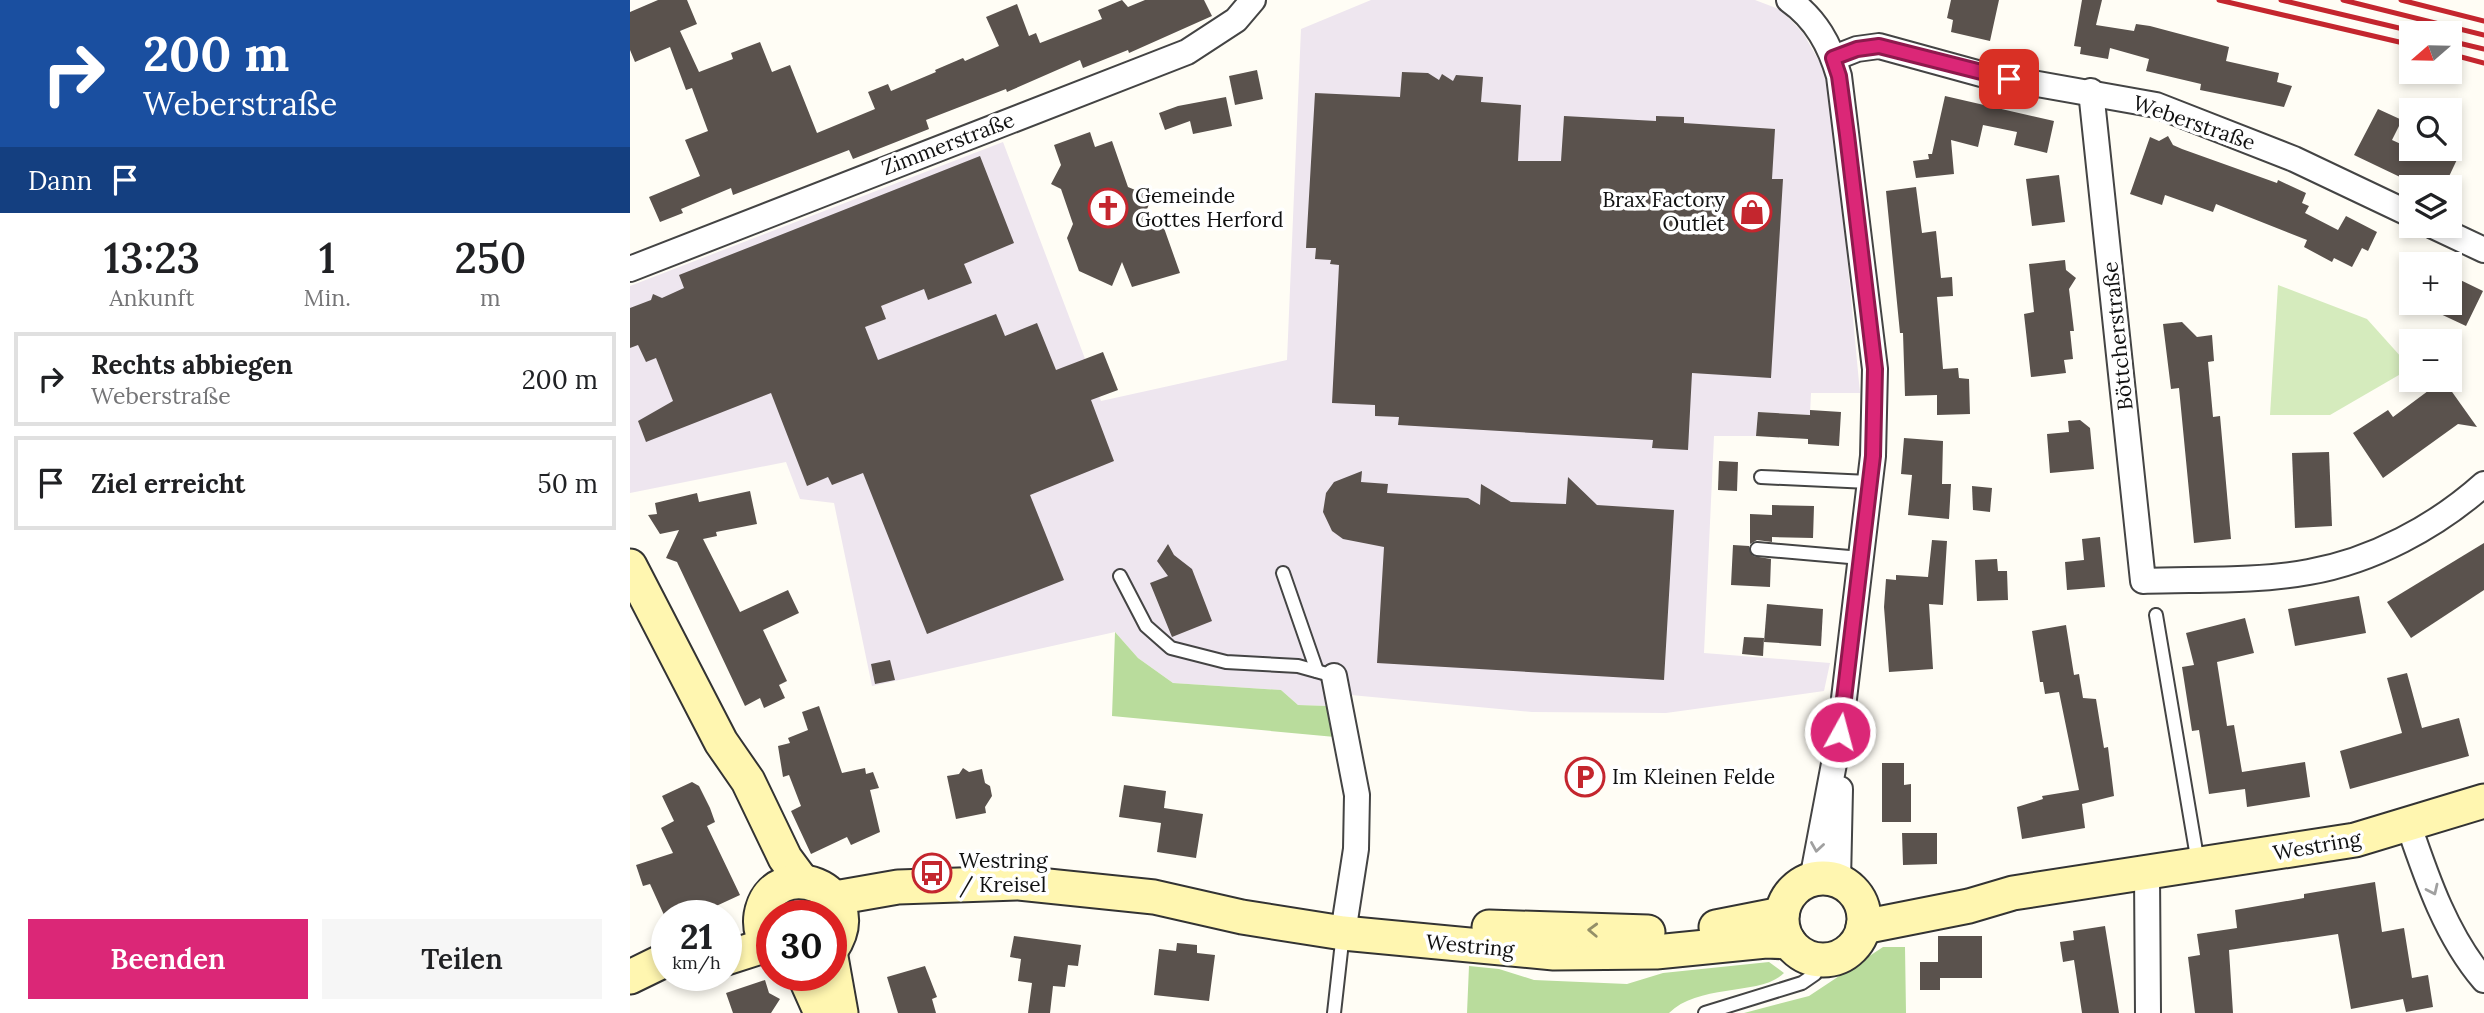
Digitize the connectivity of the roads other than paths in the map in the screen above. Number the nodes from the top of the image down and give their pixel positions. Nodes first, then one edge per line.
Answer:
1 (1253, 0) edge
2 (1789, 0) edge
3 (1833, 58) junction
4 (2091, 91) junction
5 (2399, 209) edge
6 (2458, 238) edge
7 (2484, 250) edge
8 (630, 269) edge
9 (1760, 477) dead end
10 (1870, 482) junction
11 (2484, 484) edge
12 (1756, 549) dead end
13 (1861, 558) junction
14 (630, 566) edge
15 (1283, 573) dead end
16 (1120, 576) dead end
17 (2156, 615) dead end
18 (1326, 674) junction
19 (2484, 801) edge
20 (2409, 826) junction
21 (2199, 866) junction
22 (2147, 874) junction
23 (1843, 897) junction
24 (778, 900) edge
25 (798, 900) edge
26 (825, 900) edge
27 (847, 920) edge
28 (1345, 923) junction
29 (1786, 928) junction
30 (756, 933) edge
31 (742, 945) edge
32 (1821, 960) junction
33 (651, 967) edge
34 (651, 975) edge
35 (630, 978) edge
36 (2484, 980) edge
37 (811, 991) edge
38 (837, 991) edge
39 (821, 1013) edge
40 (841, 1013) edge
41 (1334, 1013) edge
42 (1705, 1013) edge
43 (2148, 1013) edge

1 - 8 street, Zimmerstraße
2 - 3 street
3 - 4 street, Weberstraße
3 - 10 street
4 - 5 street, Weberstraße
4 - 11 street, Böttcherstraße
6 - 7 street
9 - 10 lane
10 - 13 street
12 - 13 lane
13 - 23 street
14 - 24 street
15 - 18 lane
16 - 18 lane
17 - 21 lane
18 - 28 street
19 - 20 street, Westring
20 - 21 street, Westring
20 -> 36 street
21 - 22 street, Westring
22 - 23 street, Westring
22 - 43 street
23 - 29 street
23 - 32 street
25 - 26 street
27 - 28 street, Westring
28 - 29 street, Westring
28 - 41 lane
29 - 32 street
30 - 31 street
32 - 42 lane
33 - 35 street
34 - 35 street
37 - 39 street
38 - 40 street

